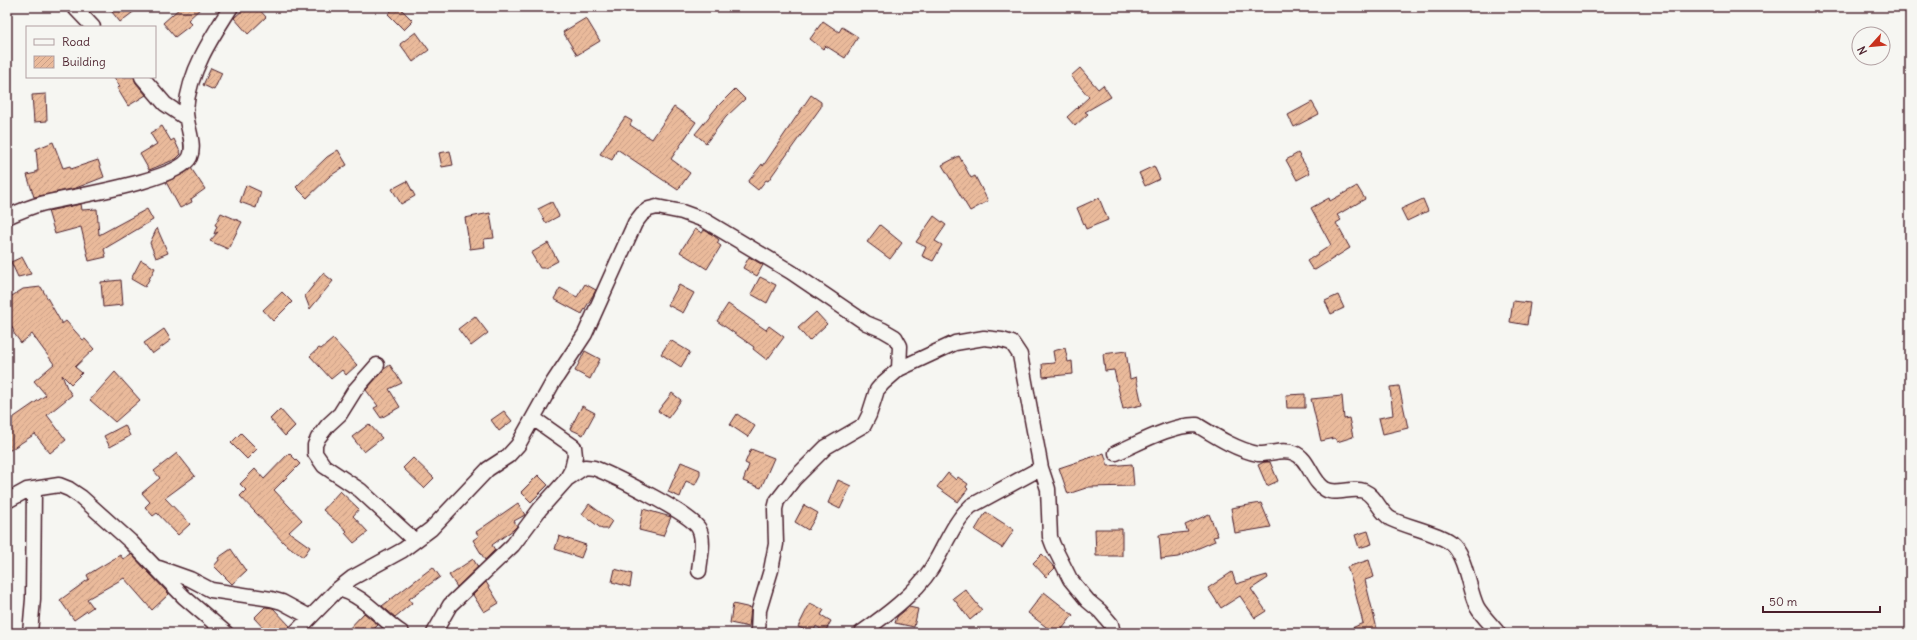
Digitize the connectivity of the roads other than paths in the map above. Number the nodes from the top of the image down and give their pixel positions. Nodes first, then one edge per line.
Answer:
1 (74, 7) edge
2 (231, 7) edge
3 (92, 26) edge
4 (143, 78) edge
5 (186, 118) junction
6 (7, 217) edge
7 (377, 365) dead end
8 (899, 369) junction
9 (533, 418) junction
10 (1116, 453) dead end
11 (1041, 468) junction
12 (566, 480) junction
13 (34, 488) junction
14 (7, 501) edge
15 (415, 541) junction
16 (156, 567) junction
17 (699, 571) dead end
18 (338, 589) junction
19 (310, 617) junction
20 (30, 633) edge
21 (226, 633) edge
22 (295, 633) edge
23 (402, 633) edge
24 (434, 633) edge
25 (758, 633) edge
26 (861, 633) edge
27 (1113, 633) edge
28 (1498, 633) edge

1 - 3 street
2 - 5 street
4 - 5 street
5 - 6 street
7 - 15 street
8 - 9 street
8 - 11 street
8 - 25 street
9 - 12 street
9 - 15 street
10 - 28 street
11 - 26 street
11 - 27 street
12 - 17 street
12 - 24 street
13 - 14 street
13 - 16 street
13 - 20 street
15 - 18 street
16 - 19 street
16 - 21 street
18 - 19 street
18 - 23 street
19 - 22 street

